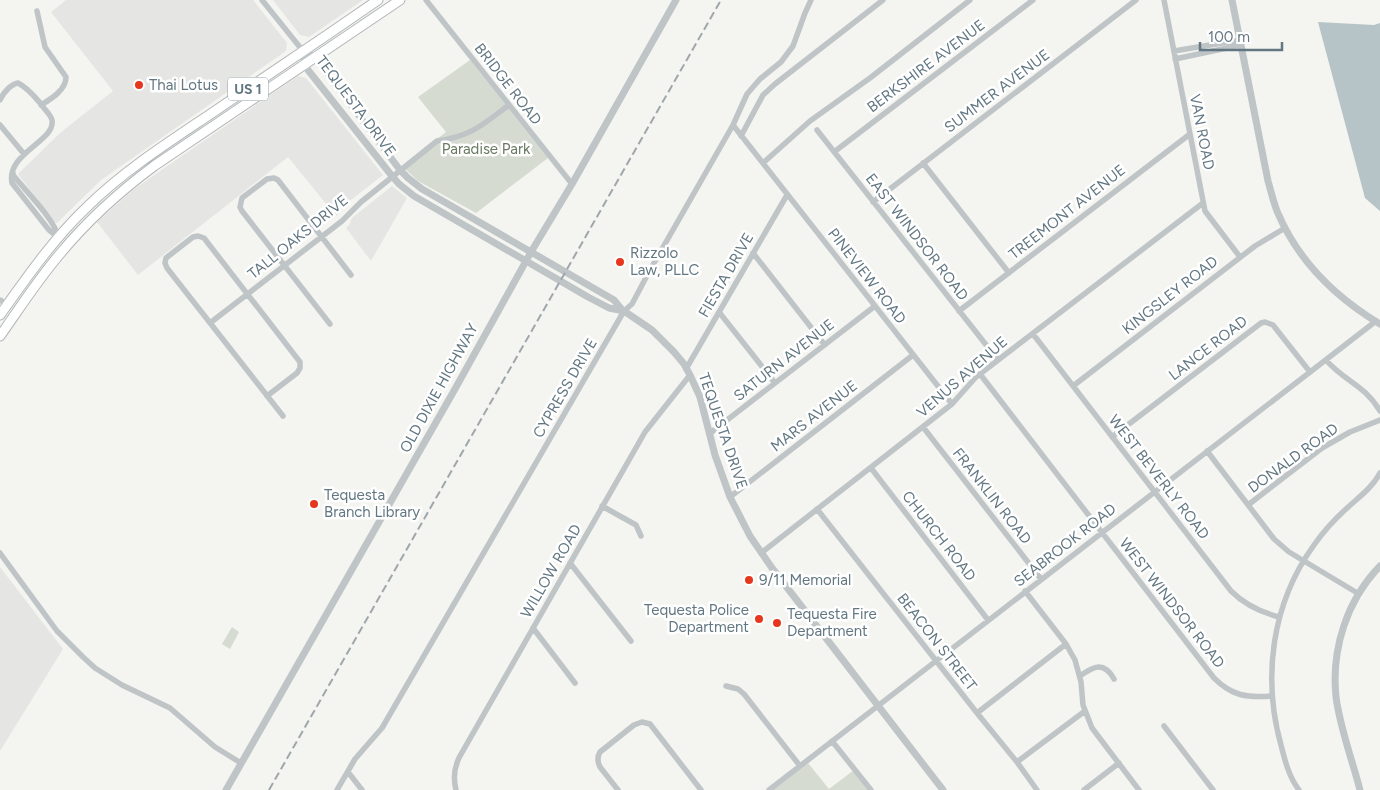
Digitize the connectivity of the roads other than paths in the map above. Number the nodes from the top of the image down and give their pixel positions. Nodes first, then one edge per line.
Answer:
1 (262, 0) edge
2 (378, 0) edge
3 (400, 0) edge
4 (426, 0) edge
5 (676, 0) edge
6 (811, 0) edge
7 (883, 0) edge
8 (970, 0) edge
9 (1032, 0) edge
10 (1136, 0) edge
11 (1164, 0) edge
12 (1232, 0) edge
13 (37, 11) dead end
14 (1240, 42) junction
15 (1174, 51) junction
16 (303, 52) junction
17 (315, 57) junction
18 (1175, 59) junction
19 (305, 65) junction
20 (0, 100) edge
21 (42, 105) junction
22 (509, 105) junction
23 (0, 125) edge
24 (732, 127) junction
25 (816, 130) dead end
26 (1190, 134) junction
27 (741, 136) junction
28 (834, 152) junction
29 (24, 154) junction
30 (146, 158) junction
31 (763, 163) junction
32 (923, 163) junction
33 (400, 170) junction
34 (392, 176) junction
35 (137, 179) junction
36 (572, 184) junction
37 (788, 195) junction
38 (873, 202) junction
39 (1203, 203) junction
40 (76, 218) junction
41 (1285, 228) junction
42 (75, 236) junction
43 (58, 237) junction
44 (321, 237) junction
45 (531, 252) junction
46 (753, 253) junction
47 (57, 257) junction
48 (1240, 257) junction
49 (526, 260) junction
50 (285, 265) junction
51 (1009, 273) junction
52 (351, 275) dead end
53 (248, 294) junction
54 (4, 302) edge
55 (875, 306) junction
56 (624, 311) junction
57 (959, 311) junction
58 (719, 312) junction
59 (0, 315) edge
60 (1378, 322) edge
61 (210, 323) junction
62 (330, 324) dead end
63 (1033, 334) junction
64 (0, 336) edge
65 (824, 344) junction
66 (913, 355) junction
67 (998, 360) junction
68 (1326, 360) junction
69 (688, 372) junction
70 (1310, 372) junction
71 (980, 374) junction
72 (775, 382) junction
73 (1073, 386) junction
74 (267, 396) junction
75 (952, 404) junction
76 (1380, 411) edge
77 (283, 416) dead end
78 (1380, 420) edge
79 (923, 427) junction
80 (709, 434) junction
81 (1112, 437) junction
82 (1207, 451) junction
83 (871, 468) junction
84 (1380, 473) edge
85 (1154, 492) junction
86 (730, 497) junction
87 (1248, 505) junction
88 (602, 506) junction
89 (817, 509) junction
90 (1102, 532) junction
91 (642, 536) dead end
92 (761, 553) junction
93 (0, 554) edge
94 (1304, 561) junction
95 (570, 562) junction
96 (1380, 566) edge
97 (1040, 580) junction
98 (1025, 592) junction
99 (1359, 594) junction
100 (1279, 617) junction
101 (988, 620) junction
102 (533, 628) junction
103 (631, 641) dead end
104 (1066, 644) junction
105 (936, 661) junction
106 (1080, 676) junction
107 (1114, 679) dead end
108 (575, 683) dead end
109 (726, 686) dead end
110 (1272, 696) junction
111 (877, 705) junction
112 (1085, 711) junction
113 (977, 713) junction
114 (1164, 726) dead end
115 (832, 740) junction
116 (241, 762) junction
117 (1018, 762) junction
118 (1118, 763) junction
119 (800, 766) junction
120 (348, 772) junction
121 (226, 790) edge
122 (337, 790) edge
123 (362, 790) edge
124 (456, 790) edge
125 (618, 790) edge
126 (701, 790) edge
127 (769, 790) edge
128 (871, 790) edge
129 (942, 790) edge
130 (1037, 790) edge
131 (1084, 790) edge
132 (1139, 790) edge
133 (1213, 790) edge
134 (1299, 790) edge
135 (1360, 790) edge

1 - 16 street
2 - 16 main road, US 1
3 - 17 main road, US 1
4 - 22 street, BRIDGE ROAD
5 - 36 street, OLD DIXIE HIGHWAY
6 - 24 street, CYPRESS DRIVE
7 - 27 street
8 - 31 street
9 - 28 street, BERKSHIRE AVENUE
10 - 32 street, SUMMER AVENUE
11 - 15 street, VAN ROAD
12 - 14 street
13 - 21 street
14 - 15 street
14 - 18 street
14 - 41 street
15 - 18 street, VAN ROAD
16 - 17 street, TEQUESTA DRIVE
16 - 19 street, TEQUESTA DRIVE
16 - 30 main road, US 1
17 - 19 main road, US 1
17 - 33 street, TEQUESTA DRIVE
18 - 26 street, VAN ROAD
19 - 34 street, TEQUESTA DRIVE
19 - 35 main road, US 1
20 - 21 street
21 - 29 street
22 - 33 street, TALL OAKS DRIVE
22 - 36 street, BRIDGE ROAD
23 - 29 street
24 - 27 street, PINEVIEW ROAD
24 - 56 street, CYPRESS DRIVE
25 - 28 street, EAST WINDSOR ROAD
26 - 39 street, VAN ROAD
26 - 51 street, TREEMONT AVENUE
27 - 31 street, PINEVIEW ROAD
28 - 38 street, EAST WINDSOR ROAD
29 - 43 street
30 - 35 main road
30 - 40 main road, US 1
31 - 37 street, PINEVIEW ROAD
32 - 38 street, SUMMER AVENUE
32 - 51 street
33 - 34 street, TALL OAKS DRIVE
33 - 45 street, TEQUESTA DRIVE
34 - 44 street, TALL OAKS DRIVE
34 - 49 street, TEQUESTA DRIVE
35 - 42 main road, US 1
36 - 45 street, OLD DIXIE HIGHWAY
37 - 46 street, FIESTA DRIVE
37 - 55 street, PINEVIEW ROAD
38 - 57 street, EAST WINDSOR ROAD
39 - 48 street, VAN ROAD
39 - 63 street, VENUS AVENUE
40 - 42 main road
40 - 43 main road, US 1
41 - 48 street, KINGSLEY ROAD
41 - 60 street
42 - 47 main road, US 1
43 - 47 main road
43 - 54 main road, US 1
44 - 50 street, TALL OAKS DRIVE
44 - 50 street
44 - 52 street
45 - 49 street, OLD DIXIE HIGHWAY
45 - 56 street, TEQUESTA DRIVE
46 - 58 street, FIESTA DRIVE
46 - 65 street
47 - 64 main road, US 1
48 - 73 street, KINGSLEY ROAD
49 - 56 street, TEQUESTA DRIVE
49 - 116 street, OLD DIXIE HIGHWAY
50 - 53 street, TALL OAKS DRIVE
50 - 62 street
51 - 57 street, TREEMONT AVENUE
53 - 61 street, TALL OAKS DRIVE
53 - 61 street
53 - 74 street
54 - 59 main road, US 1
55 - 65 street, SATURN AVENUE
55 - 66 street, PINEVIEW ROAD
56 - 69 street, TEQUESTA DRIVE
56 - 120 street, CYPRESS DRIVE
57 - 67 street, EAST WINDSOR ROAD
58 - 69 street, FIESTA DRIVE
58 - 72 street
60 - 68 street, SEABROOK ROAD
61 - 74 street
63 - 67 street, VENUS AVENUE
63 - 73 street, WEST BEVERLY ROAD
65 - 72 street, SATURN AVENUE
66 - 75 street, PINEVIEW ROAD
66 - 86 street, MARS AVENUE
67 - 71 street, VENUS AVENUE
68 - 70 street, SEABROOK ROAD
68 - 76 street
69 - 80 street, TEQUESTA DRIVE
69 - 88 street, WILLOW ROAD
70 - 81 street, LANCE ROAD
70 - 82 street, SEABROOK ROAD
71 - 75 street, VENUS AVENUE
71 - 90 street, WEST WINDSOR ROAD
72 - 80 street, SATURN AVENUE
73 - 81 street, WEST BEVERLY ROAD
74 - 77 street
75 - 79 street, VENUS AVENUE
78 - 87 street, DONALD ROAD
79 - 83 street, VENUS AVENUE
79 - 97 street, FRANKLIN ROAD
80 - 86 street, TEQUESTA DRIVE
81 - 85 street, WEST BEVERLY ROAD
82 - 85 street, SEABROOK ROAD
82 - 87 street
83 - 89 street, VENUS AVENUE
83 - 101 street, CHURCH ROAD
84 - 94 street
85 - 90 street, SEABROOK ROAD
85 - 100 street, WEST BEVERLY ROAD
86 - 92 street, TEQUESTA DRIVE
87 - 94 street
88 - 91 street
88 - 95 street, WILLOW ROAD
89 - 92 street, VENUS AVENUE
89 - 105 street, BEACON STREET
90 - 97 street, SEABROOK ROAD
90 - 110 street, WEST WINDSOR ROAD
92 - 111 street, TEQUESTA DRIVE
93 - 116 street
94 - 99 street
94 - 100 street
95 - 102 street, WILLOW ROAD
95 - 103 street
96 - 99 street
97 - 98 street, SEABROOK ROAD
98 - 101 street, SEABROOK ROAD
98 - 104 street
99 - 135 street
100 - 110 street
101 - 105 street, SEABROOK ROAD
102 - 108 street
102 - 124 street, WILLOW ROAD
104 - 106 street
104 - 113 street
105 - 111 street, SEABROOK ROAD
105 - 113 street, BEACON STREET
106 - 107 street
106 - 112 street
109 - 119 street
110 - 134 street
111 - 115 street, SEABROOK ROAD
111 - 129 street, TEQUESTA DRIVE
112 - 117 street
112 - 118 street
113 - 117 street, BEACON STREET
114 - 133 street
115 - 119 street, SEABROOK ROAD
115 - 128 street
116 - 121 street, OLD DIXIE HIGHWAY
117 - 130 street, BEACON STREET
118 - 131 street
118 - 132 street
119 - 127 street, SEABROOK ROAD
120 - 122 street, CYPRESS DRIVE
120 - 123 street
125 - 126 street

